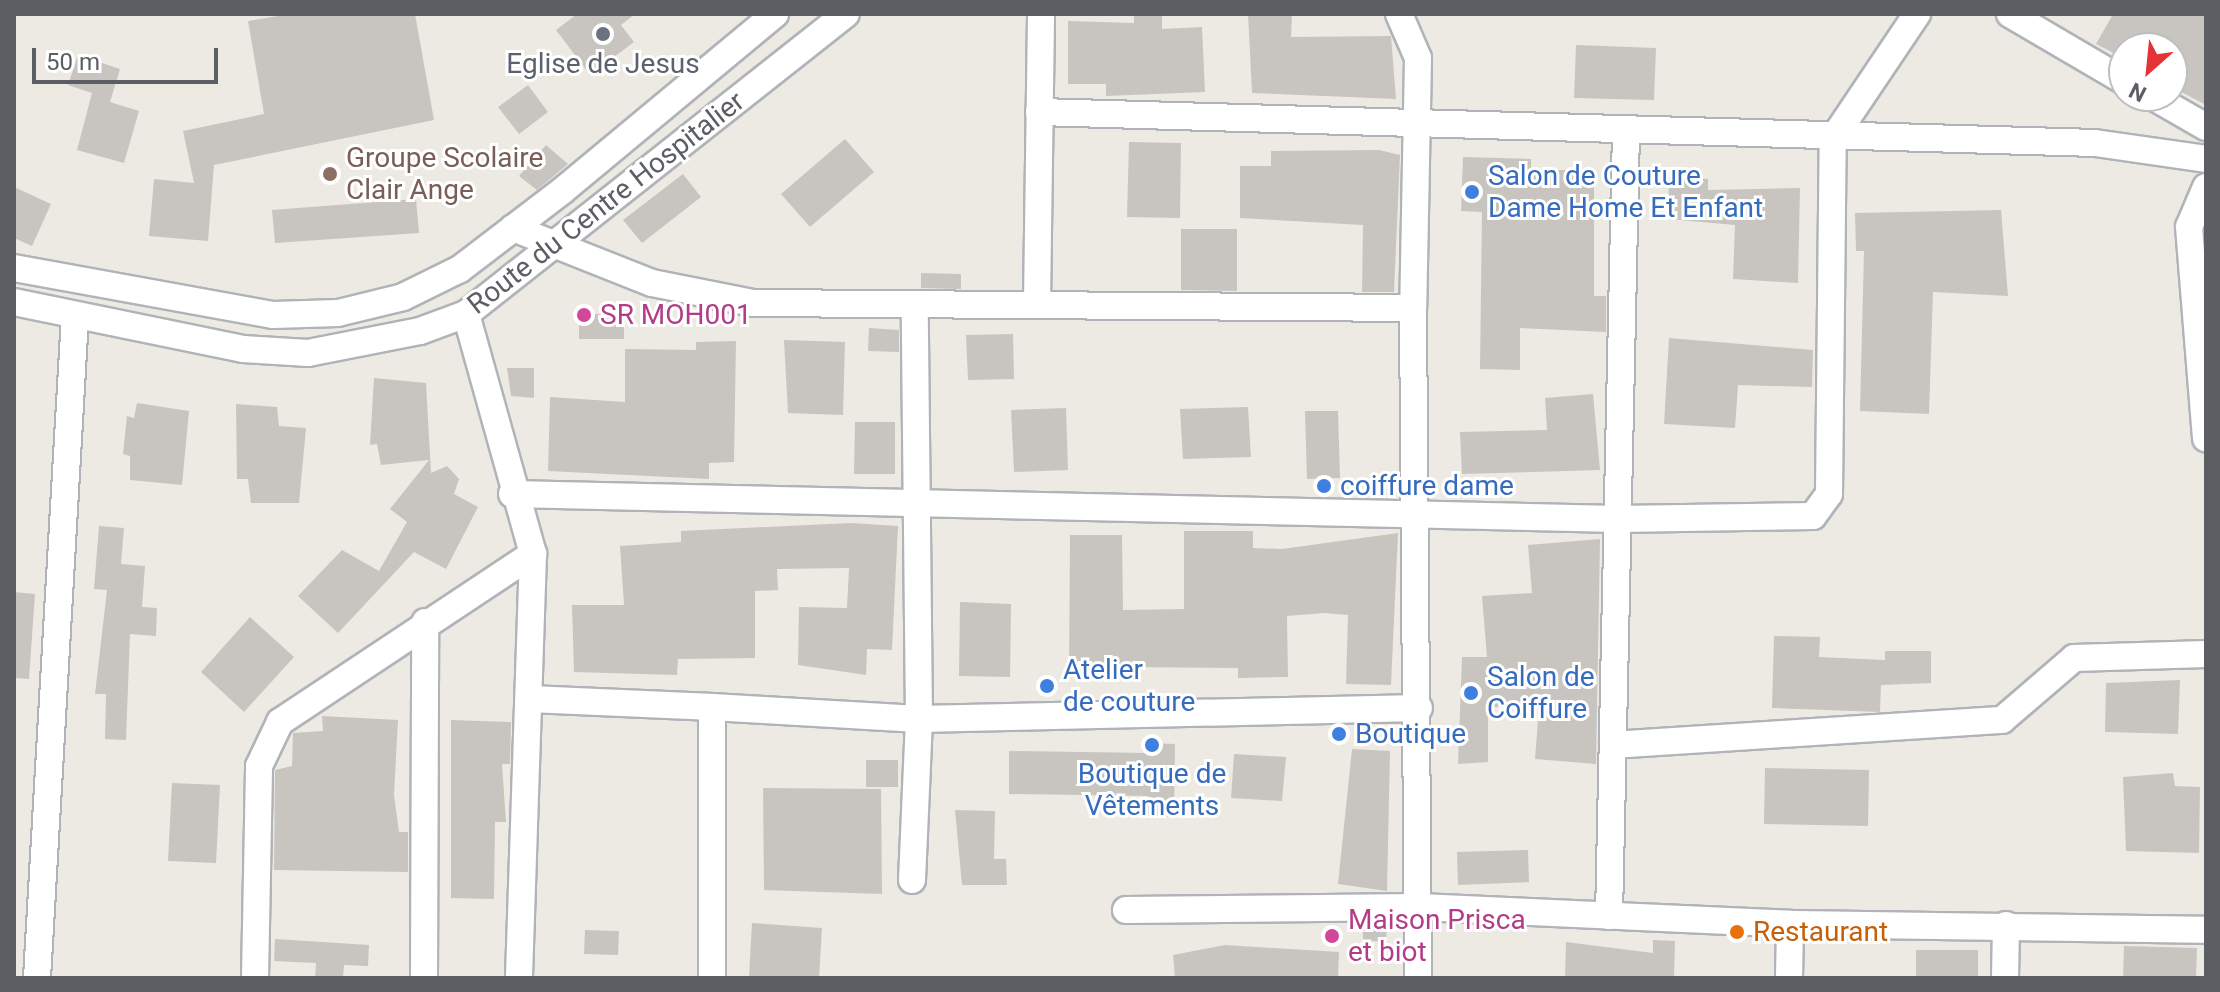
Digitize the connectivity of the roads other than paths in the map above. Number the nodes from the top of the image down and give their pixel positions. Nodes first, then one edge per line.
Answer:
1 (775, 14) edge
2 (846, 14) edge
3 (1041, 14) edge
4 (1399, 14) edge
5 (1917, 14) edge
6 (2010, 14) edge
7 (2108, 72) edge
8 (1039, 112) junction
9 (2180, 112) edge
10 (1414, 123) junction
11 (2206, 127) edge
12 (1626, 131) junction
13 (1833, 139) junction
14 (2206, 159) edge
15 (2206, 187) edge
16 (513, 228) junction
17 (555, 247) junction
18 (14, 268) edge
19 (14, 302) edge
20 (1037, 303) junction
21 (915, 308) junction
22 (1413, 308) junction
23 (466, 314) junction
24 (75, 316) junction
25 (2205, 398) edge
26 (2206, 438) edge
27 (512, 494) junction
28 (916, 501) junction
29 (1417, 514) junction
30 (1618, 519) junction
31 (533, 554) junction
32 (425, 622) junction
33 (2206, 654) edge
34 (531, 699) junction
35 (712, 707) junction
36 (1419, 708) junction
37 (919, 719) junction
38 (1613, 745) junction
39 (912, 880) dead end
40 (1420, 907) junction
41 (1126, 910) dead end
42 (1609, 916) junction
43 (1790, 924) junction
44 (2006, 925) junction
45 (2206, 930) edge
46 (37, 978) edge
47 (255, 978) edge
48 (424, 978) edge
49 (519, 978) edge
50 (712, 978) edge
51 (1418, 978) edge
52 (1789, 978) edge
53 (2005, 978) edge

1 - 16 street, Route du Centre Hospitalier
2 - 17 street, Route du Centre Hospitalier
3 - 8 street
4 - 10 street
5 - 13 street
6 - 7 street
8 - 10 street
8 - 20 street
9 - 11 street
10 - 12 street
10 - 22 street
12 - 13 street
12 - 30 street
13 - 14 street
13 - 30 street
15 - 25 street
16 - 17 street
16 - 18 street, Route du Centre Hospitalier
17 - 21 street
17 - 23 street, Route du Centre Hospitalier
19 - 24 street, Route du Centre Hospitalier
20 - 21 street
20 - 22 street
21 - 28 street
22 - 29 street
23 - 24 street, Route du Centre Hospitalier
23 - 27 street
24 - 46 street
25 - 26 street
27 - 28 street
27 - 31 street
28 - 29 street
28 - 37 street
29 - 30 street
29 - 36 street
30 - 38 street
31 - 32 street
31 - 34 street
32 - 47 street
32 - 48 street
33 - 38 street
34 - 35 street
34 - 49 street
35 - 37 street
35 - 50 street
36 - 37 street
36 - 40 street
37 - 39 street
38 - 42 street
40 - 41 street
40 - 42 street
40 - 51 street
42 - 43 street
43 - 44 street
43 - 52 street
44 - 45 street
44 - 53 street

